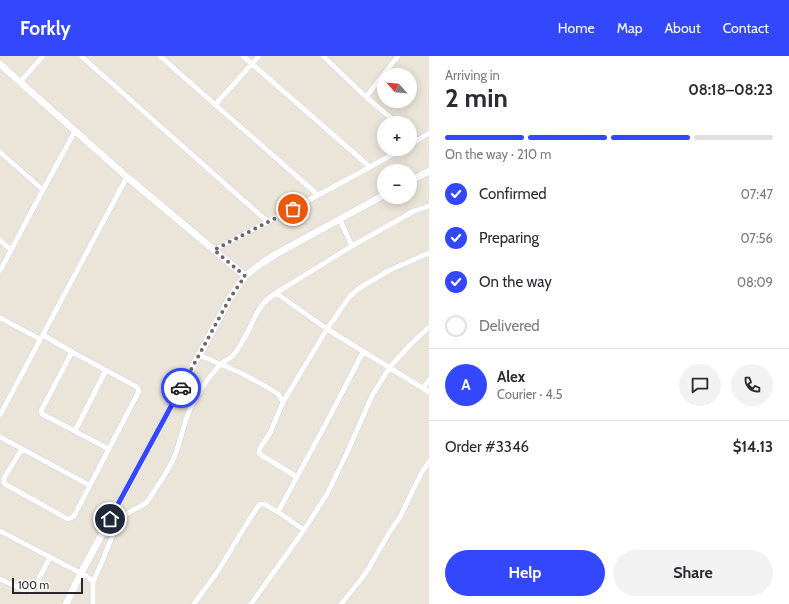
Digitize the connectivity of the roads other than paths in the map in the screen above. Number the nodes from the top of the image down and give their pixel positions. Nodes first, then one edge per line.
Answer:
1 (43, 56) edge
2 (81, 56) edge
3 (160, 56) edge
4 (243, 56) edge
5 (259, 56) edge
6 (323, 56) edge
7 (333, 56) edge
8 (398, 56) edge
9 (329, 61) junction
10 (0, 64) edge
11 (252, 64) junction
12 (20, 82) junction
13 (366, 97) junction
14 (215, 105) junction
15 (389, 116) edge
16 (75, 131) junction
17 (429, 133) edge
18 (417, 140) edge
19 (0, 152) edge
20 (390, 156) edge
21 (370, 167) junction
22 (429, 171) edge
23 (127, 177) junction
24 (417, 177) edge
25 (43, 190) junction
26 (318, 195) junction
27 (377, 199) edge
28 (429, 206) edge
29 (340, 220) junction
30 (268, 222) junction
31 (0, 240) edge
32 (352, 246) junction
33 (11, 250) junction
34 (214, 250) junction
35 (429, 253) edge
36 (0, 271) edge
37 (245, 276) junction
38 (276, 293) junction
39 (0, 318) edge
40 (429, 327) edge
41 (326, 330) junction
42 (42, 337) junction
43 (72, 352) junction
44 (363, 352) junction
45 (199, 355) junction
46 (221, 364) junction
47 (389, 368) junction
48 (106, 370) junction
49 (429, 380) edge
50 (423, 388) junction
51 (429, 392) edge
52 (283, 402) junction
53 (0, 415) edge
54 (75, 431) junction
55 (0, 437) edge
56 (22, 449) junction
57 (109, 449) junction
58 (429, 462) edge
59 (296, 477) junction
60 (90, 485) junction
61 (278, 512) junction
62 (304, 530) junction
63 (0, 531) edge
64 (50, 557) junction
65 (81, 573) junction
66 (0, 578) edge
67 (93, 582) junction
68 (66, 604) edge
69 (92, 604) edge
70 (194, 604) edge
71 (251, 604) edge
72 (341, 604) edge

1 - 12 street
2 - 30 street
3 - 14 street
4 - 11 street
5 - 11 street
6 - 9 street
7 - 9 street
8 - 13 street
9 - 13 street
10 - 12 street
11 - 14 street
11 - 21 street
12 - 16 street
13 - 15 street
14 - 26 street
16 - 23 street
16 - 25 street
17 - 18 street
19 - 25 street
20 - 21 street
21 - 26 street
22 - 24 street
23 - 34 street
23 - 42 street
25 - 33 street
26 - 30 street
27 - 29 street
28 - 32 street
29 - 32 street
29 - 37 street
30 - 34 street
31 - 33 street
32 - 38 street
33 - 36 street
34 - 37 street
35 - 41 street
37 - 45 street
38 - 41 street
38 - 46 street
39 - 42 street
40 - 47 street
41 - 44 street
41 - 52 street
42 - 43 street
42 - 53 street
43 - 48 street
43 - 54 street
44 - 47 street
44 - 59 street
45 - 46 street
45 - 65 street
46 - 52 street
46 - 67 street
47 - 50 street
47 - 62 street
48 - 54 street
48 - 57 street
49 - 50 street
50 - 51 street
52 - 59 street
54 - 57 street
55 - 56 street
56 - 60 street
56 - 60 street
57 - 60 street
58 - 72 street
59 - 61 street
61 - 62 street
61 - 70 street
62 - 71 street
63 - 64 street
64 - 65 street
64 - 66 street
65 - 67 street
65 - 68 street
67 - 69 street

